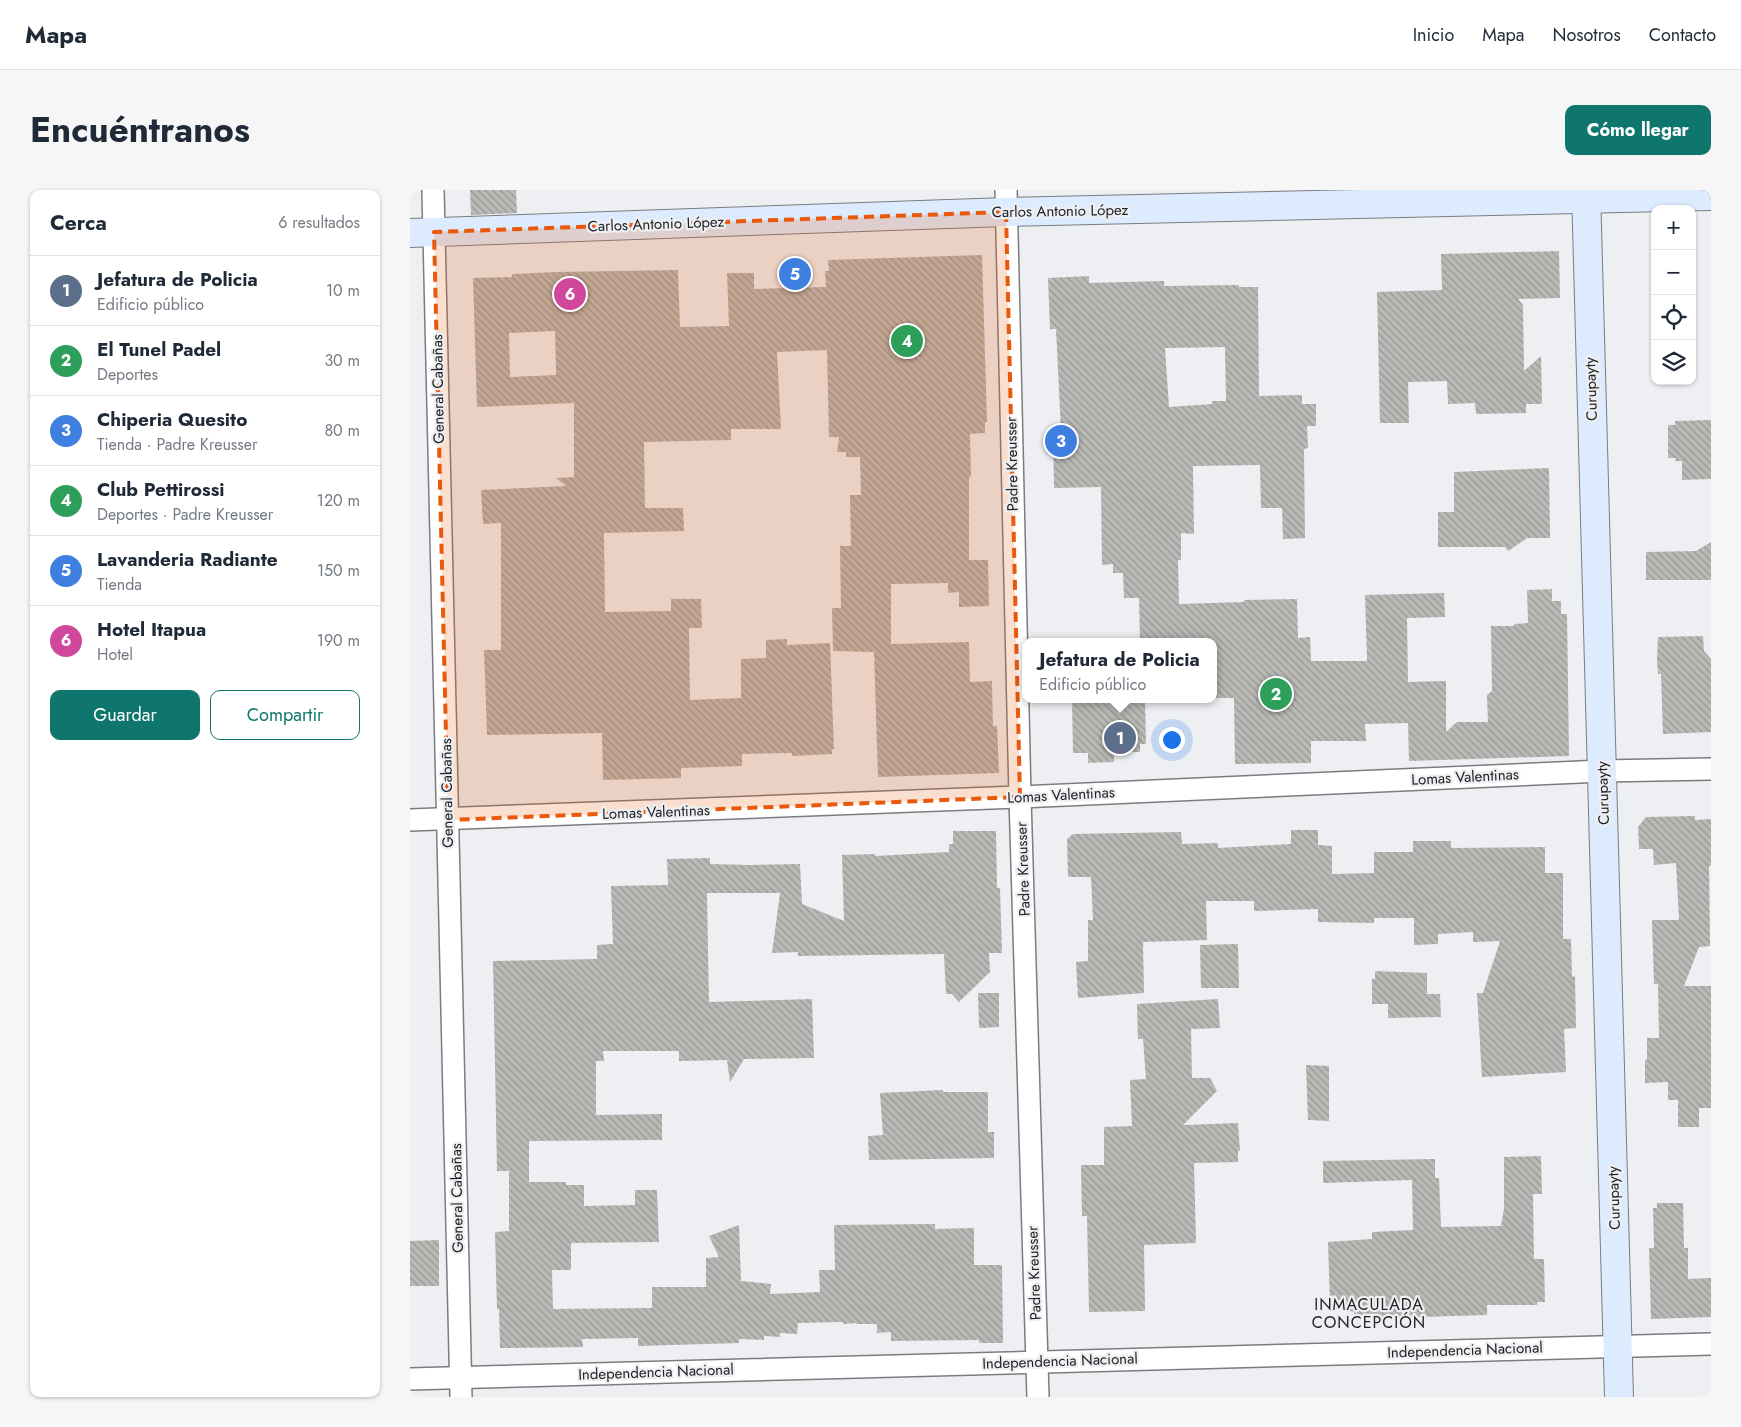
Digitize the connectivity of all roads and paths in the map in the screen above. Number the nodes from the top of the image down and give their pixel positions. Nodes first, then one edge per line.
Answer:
1 (433, 190) edge
2 (1586, 194) edge
3 (1711, 196) edge
4 (1006, 201) edge
5 (422, 233) edge
6 (1711, 769) edge
7 (1602, 771) junction
8 (1020, 797) junction
9 (410, 820) edge
10 (448, 820) junction
11 (1711, 1344) edge
12 (1618, 1346) junction
13 (1037, 1362) junction
14 (410, 1379) edge
15 (461, 1387) edge
16 (1038, 1397) edge
17 (1619, 1397) edge

1 - 5 street, General Cabañas
2 - 3 main road, Carlos Antonio López
2 - 4 main road, Carlos Antonio López
2 - 7 main road, Curupayty
4 - 5 main road, Carlos Antonio López
4 - 8 street, Padre Kreusser
5 - 10 street, General Cabañas
6 - 7 street, Lomas Valentinas
7 - 8 street, Lomas Valentinas
7 - 12 main road, Curupayty
8 - 10 street, Lomas Valentinas
8 - 13 street, Padre Kreusser
9 - 10 street, Lomas Valentinas
10 - 15 street, General Cabañas
11 - 12 street, Independencia Nacional
12 - 13 street, Independencia Nacional
12 - 17 main road, Curupayty
13 - 15 street, Independencia Nacional
13 - 16 street, Padre Kreusser
14 - 15 street, Independencia Nacional

